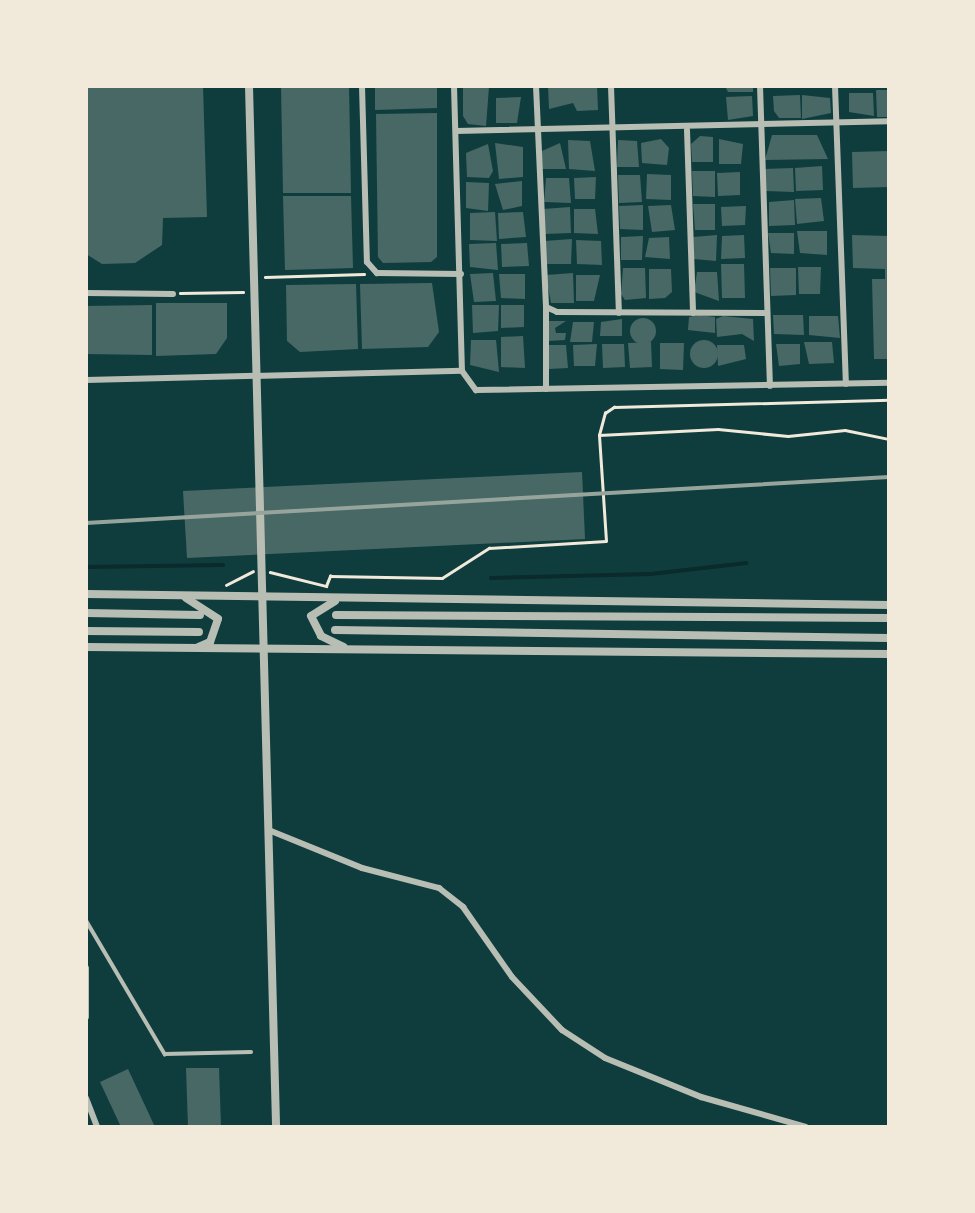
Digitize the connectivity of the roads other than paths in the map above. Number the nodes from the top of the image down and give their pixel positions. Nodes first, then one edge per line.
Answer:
1 (249, 86) edge
2 (362, 86) edge
3 (454, 86) edge
4 (536, 86) edge
5 (611, 86) edge
6 (760, 86) edge
7 (835, 86) edge
8 (889, 121) edge
9 (836, 124) junction
10 (761, 127) junction
11 (612, 129) junction
12 (687, 130) junction
13 (456, 131) junction
14 (537, 131) junction
15 (461, 274) junction
16 (86, 293) edge
17 (173, 294) road end
18 (546, 307) junction
19 (619, 313) junction
20 (693, 313) junction
21 (767, 313) junction
22 (462, 371) junction
23 (258, 377) junction
24 (86, 380) edge
25 (889, 383) edge
26 (846, 384) junction
27 (770, 386) junction
28 (546, 389) junction
29 (86, 594) edge
30 (174, 595) junction
31 (266, 596) junction
32 (349, 598) junction
33 (889, 605) edge
34 (86, 613) edge
35 (200, 615) dead end
36 (336, 615) dead end
37 (889, 618) edge
38 (335, 630) dead end
39 (86, 631) edge
40 (199, 632) dead end
41 (889, 638) edge
42 (86, 647) edge
43 (265, 649) junction
44 (350, 649) junction
45 (192, 650) junction
46 (889, 654) edge
47 (271, 831) junction
48 (86, 920) edge
49 (86, 968) edge
50 (86, 1017) edge
51 (251, 1052) dead end
52 (86, 1098) edge
53 (87, 1106) edge
54 (97, 1127) edge
55 (276, 1127) edge
56 (806, 1127) edge

1 - 23 street
2 - 15 street
3 - 13 street
4 - 14 street
5 - 11 street
6 - 10 street
7 - 9 street
8 - 9 street
9 - 10 street
9 - 26 street
10 - 12 street
10 - 21 street
11 - 12 street
11 - 14 street
11 - 19 street
12 - 20 street
13 - 14 street
13 - 15 street
14 - 18 street
15 - 22 street
16 - 17 street
18 - 19 street
18 - 28 street
19 - 20 street
20 - 21 street
21 - 27 street
22 - 23 street
22 - 28 street
23 - 24 street
23 - 31 street
25 - 26 street
26 - 27 street
27 - 28 street
29 - 30 street
30 - 31 street
30 - 45 street
31 - 32 street
31 - 43 street
32 - 33 street
32 - 44 street
34 - 35 street
36 - 37 street
38 - 41 street
39 - 40 street
42 - 45 street
43 - 44 street
43 - 45 street
43 - 47 street
44 - 46 street
47 - 55 street
47 - 56 street
48 - 51 lane
49 - 50 street
52 - 53 street
53 - 54 street

